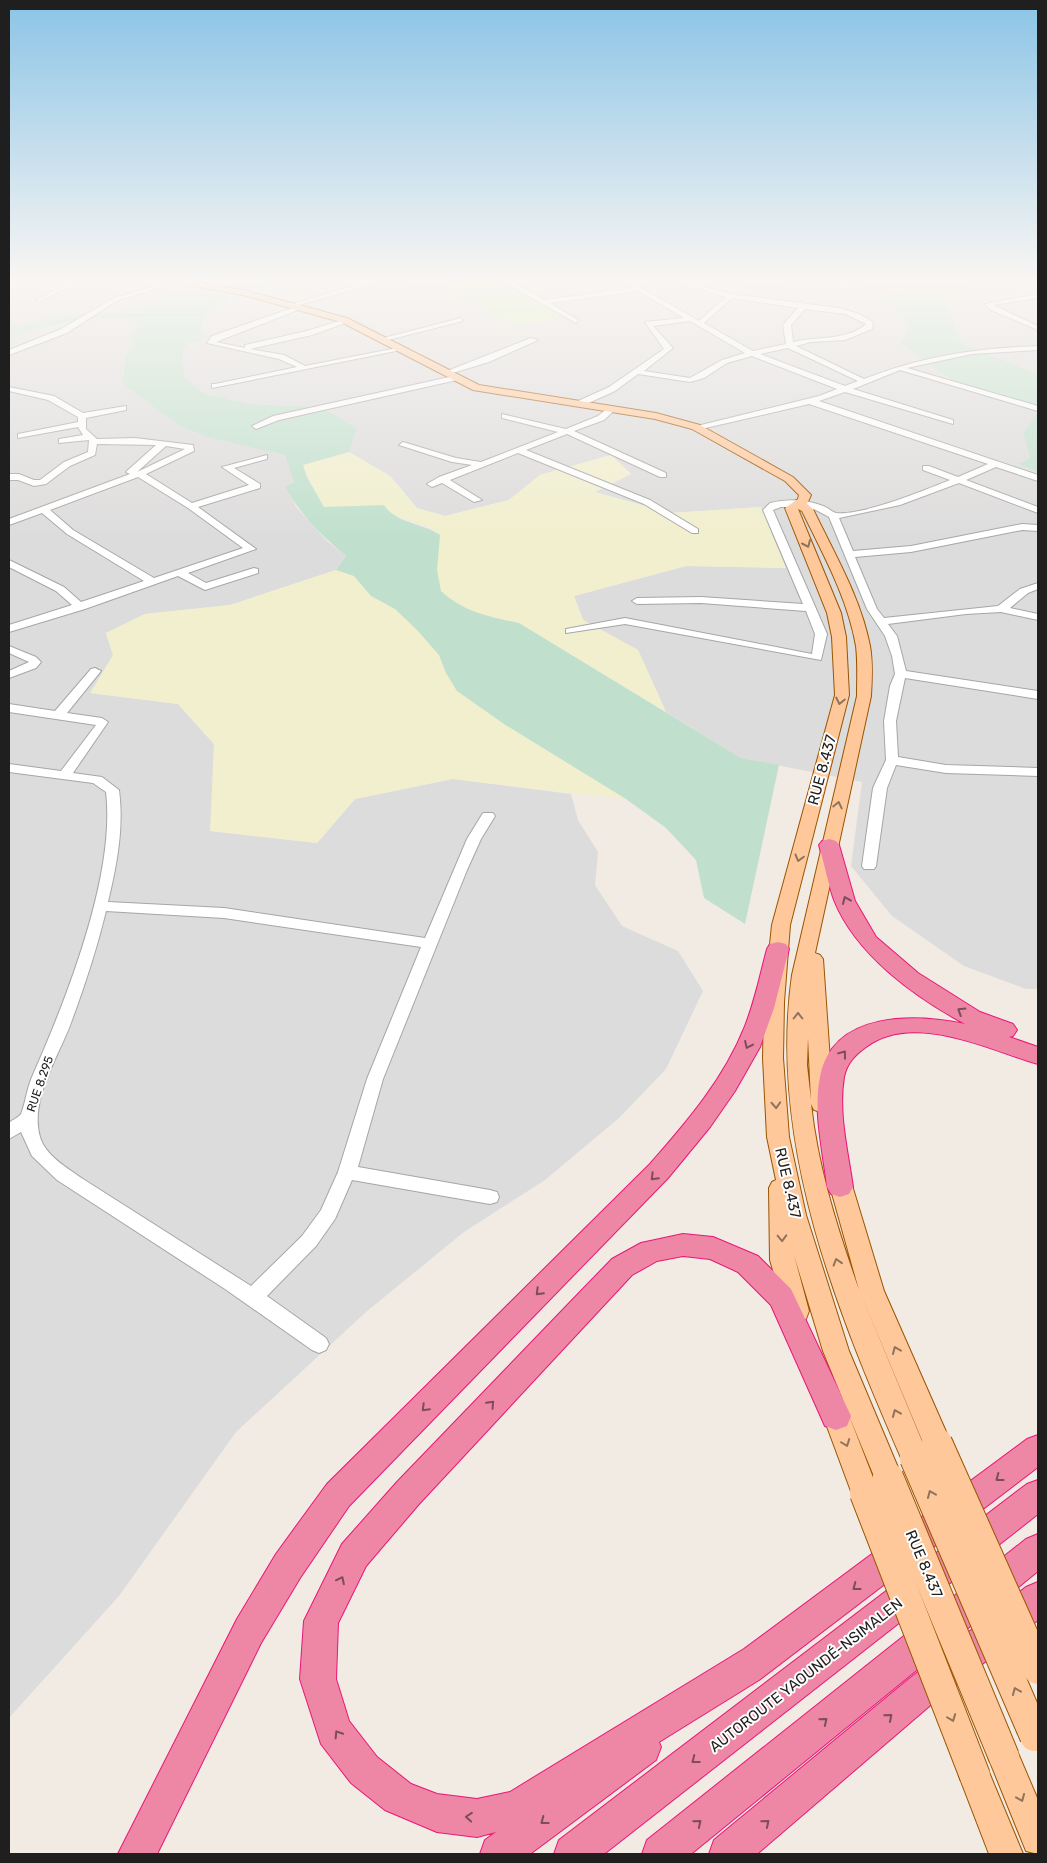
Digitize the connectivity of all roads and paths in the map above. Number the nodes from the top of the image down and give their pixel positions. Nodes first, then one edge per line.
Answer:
1 (298, 365) edge
2 (320, 365) edge
3 (431, 365) edge
4 (474, 365) edge
5 (647, 365) edge
6 (718, 365) edge
7 (781, 365) edge
8 (830, 365) edge
9 (913, 365) edge
10 (304, 368) junction
11 (899, 368) junction
12 (638, 372) junction
13 (450, 375) junction
14 (863, 381) junction
15 (214, 386) dead end
16 (9, 389) edge
17 (846, 390) junction
18 (810, 401) junction
19 (579, 404) junction
20 (123, 408) dead end
21 (612, 409) junction
22 (1038, 409) edge
23 (505, 416) dead end
24 (82, 420) junction
25 (950, 422) dead end
26 (256, 426) dead end
27 (700, 428) junction
28 (566, 431) junction
29 (21, 436) dead end
30 (91, 439) junction
31 (62, 441) dead end
32 (164, 443) junction
33 (403, 445) dead end
34 (518, 450) junction
35 (264, 457) dead end
36 (481, 464) junction
37 (995, 464) junction
38 (926, 468) dead end
39 (139, 474) junction
40 (663, 475) dead end
41 (9, 477) edge
42 (1038, 478) edge
43 (123, 480) junction
44 (442, 480) junction
45 (960, 480) junction
46 (432, 484) dead end
47 (477, 500) dead end
48 (798, 504) junction
49 (191, 506) junction
50 (43, 509) junction
51 (1038, 510) edge
52 (833, 516) junction
53 (9, 522) edge
54 (1038, 528) edge
55 (695, 531) dead end
56 (850, 554) junction
57 (9, 563) edge
58 (254, 571) dead end
59 (178, 572) junction
60 (152, 581) junction
61 (1038, 586) edge
62 (637, 601) dead end
63 (81, 606) junction
64 (808, 608) junction
65 (1001, 610) junction
66 (1038, 617) edge
67 (882, 622) junction
68 (9, 629) edge
69 (570, 630) dead end
70 (9, 649) edge
71 (95, 671) dead end
72 (902, 674) junction
73 (9, 676) edge
74 (1038, 695) edge
75 (9, 708) edge
76 (58, 716) junction
77 (892, 760) junction
78 (9, 768) edge
79 (1038, 772) edge
80 (65, 775) junction
81 (488, 816) dead end
82 (829, 845) junction
83 (869, 866) dead end
84 (99, 906) junction
85 (810, 929) junction
86 (431, 944) junction
87 (778, 949) junction
88 (1038, 1042) edge
89 (1038, 1056) edge
90 (29, 1117) junction
91 (9, 1132) edge
92 (778, 1137) junction
93 (347, 1172) junction
94 (840, 1187) junction
95 (490, 1198) dead end
96 (254, 1296) junction
97 (319, 1344) dead end
98 (836, 1416) junction
99 (1038, 1449) edge
100 (926, 1450) junction
101 (876, 1485) junction
102 (1038, 1495) edge
103 (1038, 1550) edge
104 (1038, 1599) edge
105 (758, 1660) junction
106 (1038, 1669) edge
107 (1037, 1740) edge
108 (1038, 1839) edge
109 (137, 1854) edge
110 (500, 1854) edge
111 (573, 1854) edge
112 (660, 1854) edge
113 (728, 1854) edge
114 (1006, 1854) edge

1 - 10 street
2 - 10 street
3 - 13 main road, RUE 8.437
4 - 13 street
5 - 12 street
6 - 12 street
7 - 17 street
8 - 14 street
9 - 11 street
10 - 15 street
11 - 14 street
11 - 22 street
12 - 19 street
13 - 19 main road, RUE 8.437
13 - 26 street
14 - 17 street
16 - 24 street
17 - 18 street
17 - 25 street
18 - 27 street
18 - 37 street
19 - 21 main road, RUE 8.437
20 - 24 street
21 - 27 main road, RUE 8.437
21 - 28 street
23 - 28 street
24 - 29 street
24 - 30 street
27 - 48 main road, RUE 8.437
28 - 34 street
28 - 40 street
30 - 31 street
30 - 32 street
30 - 41 street
32 - 39 street
32 - 43 street
33 - 36 street
34 - 36 street
34 - 55 street
35 - 49 street
36 - 44 street
37 - 42 street
37 - 45 street
38 - 45 street
39 - 43 street
39 - 49 street
43 - 50 street
44 - 46 street
44 - 47 street
45 - 51 street
45 - 52 street
48 - 52 street
48 - 64 street
82 -> 48 main road, RUE 8.437
48 -> 87 main road, RUE 8.437
49 - 59 street
50 - 53 street
50 - 60 street
52 - 56 street
54 - 56 street
56 - 67 street
57 - 63 street
58 - 59 street
59 - 60 street
60 - 63 street
61 - 65 street
62 - 64 street
63 - 68 street
64 - 69 street
65 - 66 street
65 - 67 street
67 - 72 street
70 - 73 street
71 - 76 street
72 - 74 street
72 - 77 street
75 - 76 street
76 - 80 street
77 - 79 street
77 - 83 street
78 - 80 street, RUE 8.295
80 - 84 street, RUE 8.295
81 - 86 street
82 - 85 main road, RUE 8.437
88 -> 82 highway
84 - 86 street
84 - 90 street, RUE 8.295
85 - 94 main road
100 -> 85 main road, RUE 8.437
86 - 93 street
87 -> 92 main road, RUE 8.437
87 -> 109 highway
94 -> 89 highway
90 - 91 street
90 - 96 street, RUE 8.295
92 -> 98 main road
92 - 101 main road, RUE 8.437
93 - 95 street
93 - 96 street
100 -> 94 main road
96 - 97 street, RUE 8.295
98 -> 101 main road
105 -> 98 highway
99 -> 105 highway
100 - 106 main road, bridge
107 -> 100 main road, RUE 8.437, bridge
101 -> 108 main road, RUE 8.437, bridge
101 -> 114 main road, bridge
102 -> 111 highway, AUTOROUTE YAOUNDÉ-NSIMALEN
112 -> 103 highway
113 -> 104 highway
105 -> 110 highway

